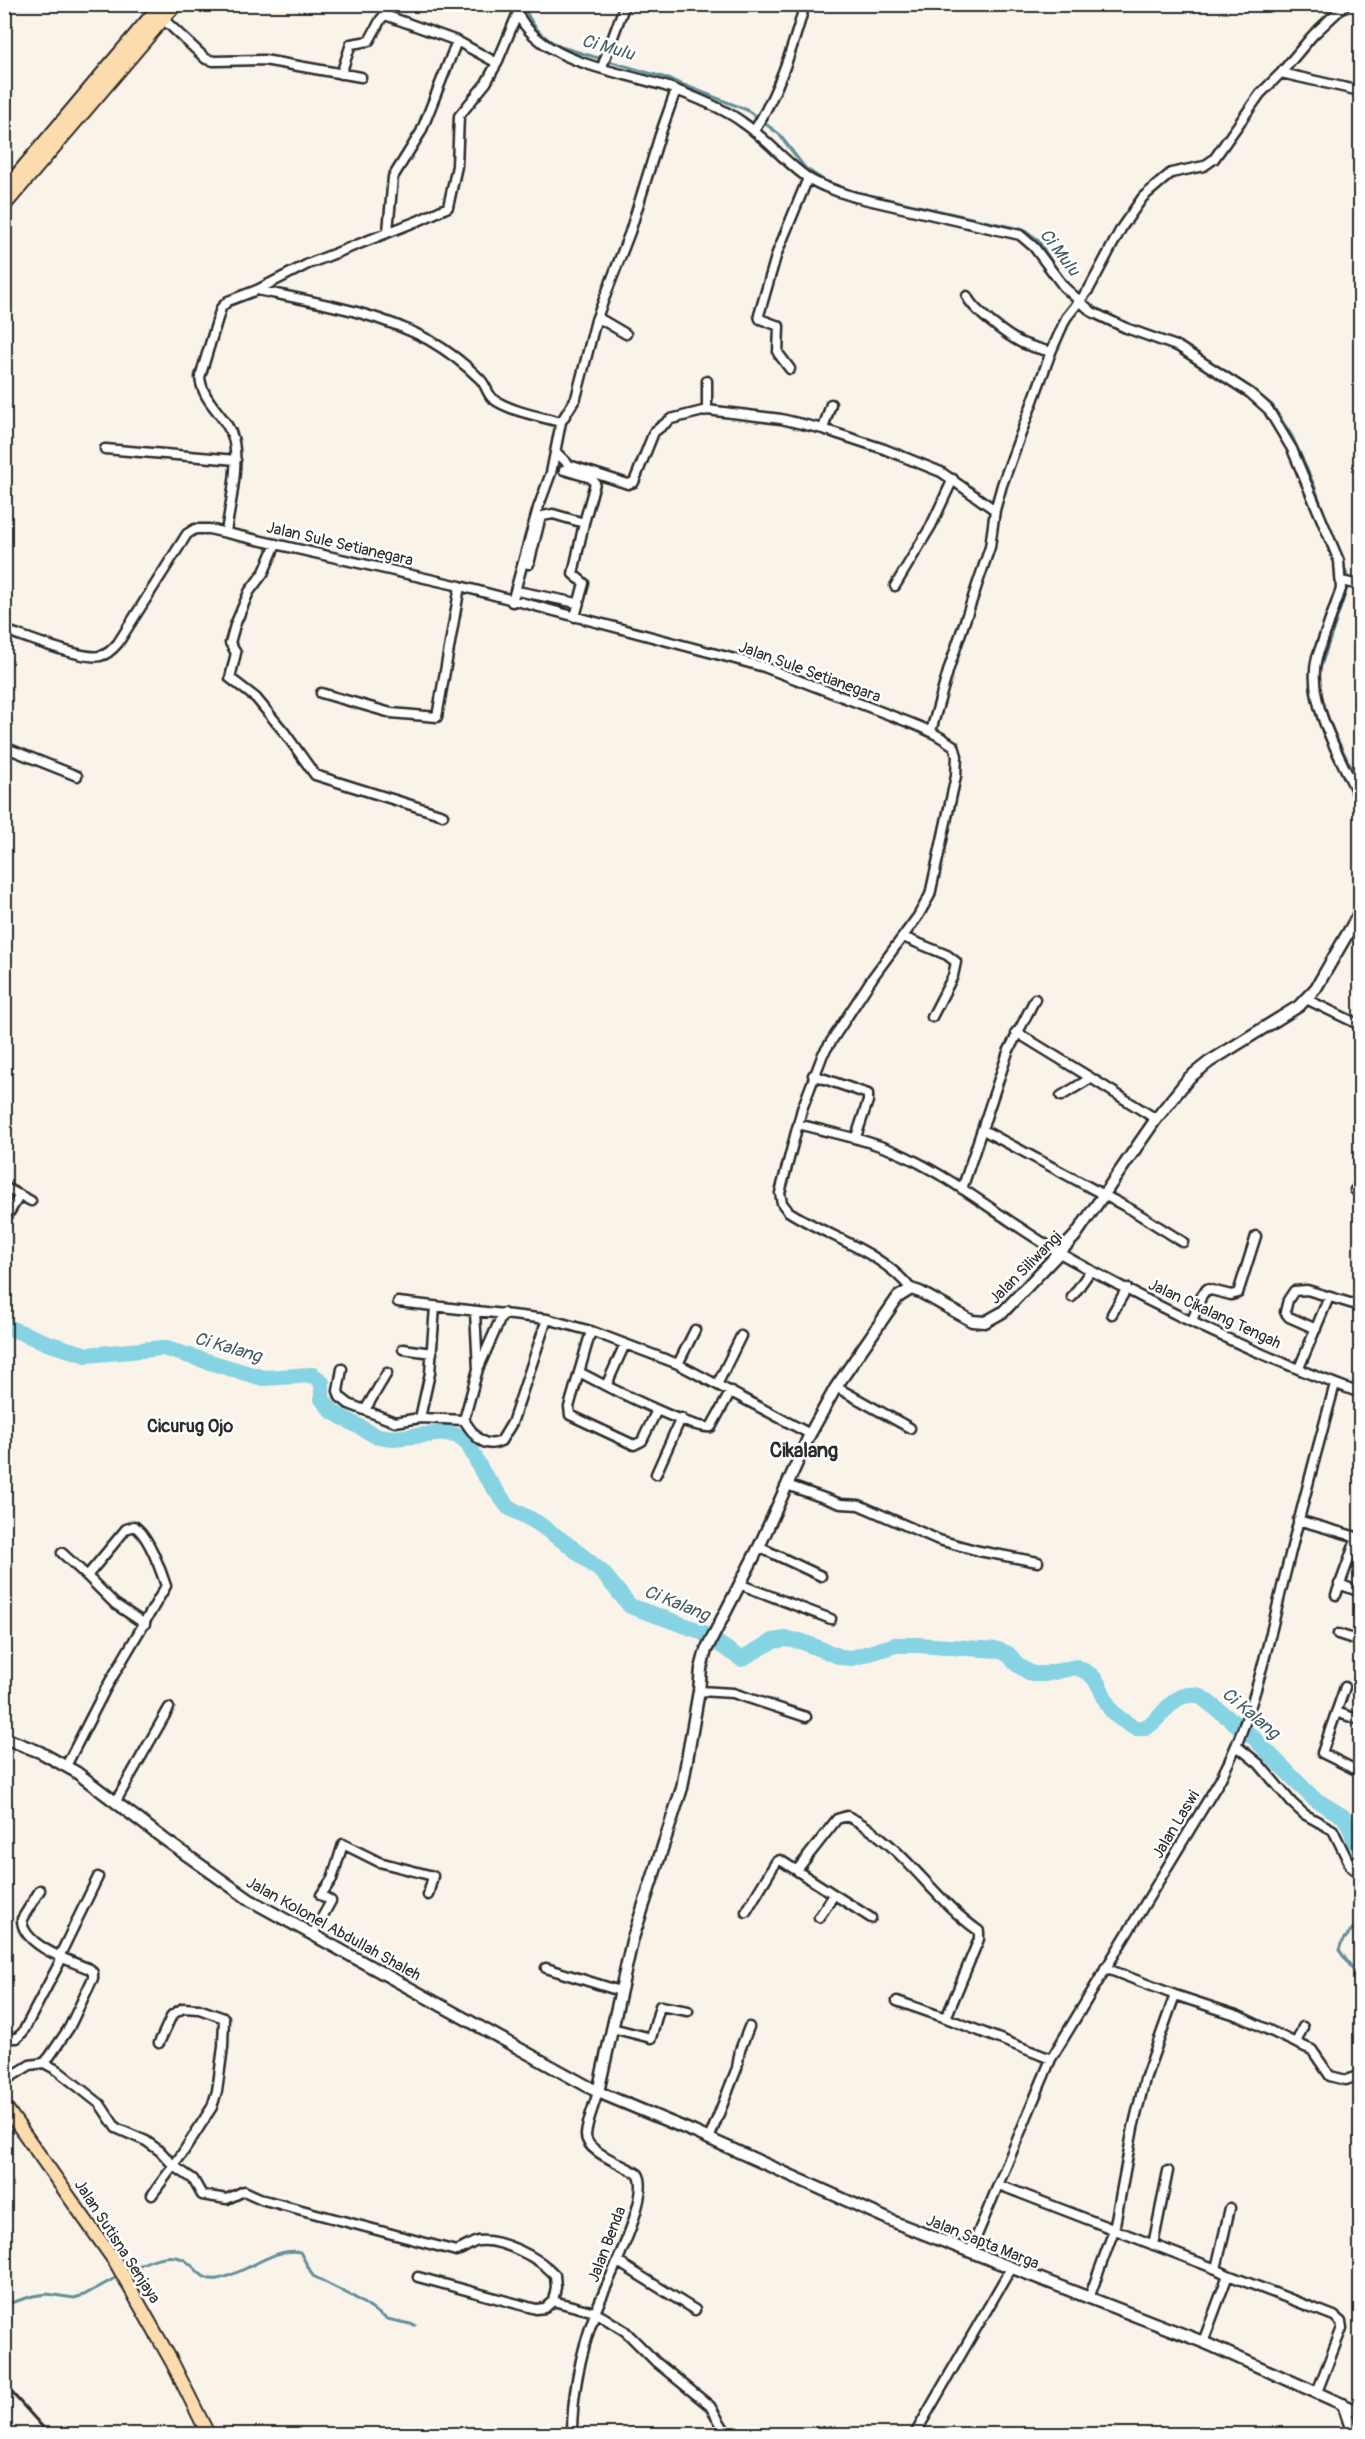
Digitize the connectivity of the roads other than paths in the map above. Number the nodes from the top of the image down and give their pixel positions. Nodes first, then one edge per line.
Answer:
1 (160, 4) edge
2 (176, 4) edge
3 (514, 4) edge
4 (625, 4) edge
5 (805, 4) edge
6 (1346, 4) edge
7 (517, 15) junction
8 (162, 18) junction
9 (457, 41) junction
10 (497, 63) junction
11 (603, 66) junction
12 (1281, 73) junction
13 (341, 74) junction
14 (361, 77) dead end
15 (676, 90) junction
16 (1360, 91) edge
17 (754, 131) junction
18 (808, 178) junction
19 (4, 190) edge
20 (4, 206) edge
21 (388, 231) junction
22 (257, 290) junction
23 (967, 296) dead end
24 (1082, 299) junction
25 (597, 317) junction
26 (626, 334) dead end
27 (1051, 352) junction
28 (790, 369) dead end
29 (707, 381) dead end
30 (831, 405) dead end
31 (707, 410) junction
32 (561, 422) junction
33 (823, 429) junction
34 (105, 449) dead end
35 (556, 452) junction
36 (236, 460) junction
37 (564, 470) dead end
38 (953, 478) junction
39 (995, 510) junction
40 (584, 523) junction
41 (226, 532) junction
42 (276, 544) junction
43 (529, 564) dead end
44 (1342, 581) junction
45 (1357, 584) edge
46 (460, 586) junction
47 (895, 586) dead end
48 (518, 591) dead end
49 (512, 602) junction
50 (577, 603) junction
51 (574, 617) junction
52 (4, 630) edge
53 (321, 693) dead end
54 (931, 731) junction
55 (4, 747) edge
56 (76, 776) dead end
57 (1360, 799) edge
58 (443, 815) dead end
59 (1360, 912) edge
60 (903, 936) junction
61 (1035, 999) dead end
62 (1306, 999) junction
63 (933, 1017) dead end
64 (1360, 1025) edge
65 (1016, 1032) junction
66 (813, 1075) junction
67 (1091, 1078) junction
68 (1061, 1096) dead end
69 (1156, 1119) junction
70 (798, 1124) junction
71 (983, 1130) junction
72 (856, 1137) junction
73 (4, 1187) edge
74 (962, 1189) junction
75 (20, 1195) junction
76 (1104, 1196) junction
77 (31, 1201) dead end
78 (4, 1221) edge
79 (1256, 1236) dead end
80 (1183, 1242) dead end
81 (1061, 1254) junction
82 (1091, 1270) junction
83 (1127, 1288) junction
84 (911, 1289) junction
85 (1072, 1297) dead end
86 (1329, 1297) junction
87 (398, 1302) dead end
88 (1360, 1306) edge
89 (435, 1307) junction
90 (475, 1312) junction
91 (503, 1314) junction
92 (1112, 1314) dead end
93 (547, 1319) junction
94 (1192, 1321) junction
95 (1316, 1329) junction
96 (695, 1330) dead end
97 (591, 1331) junction
98 (741, 1336) dead end
99 (625, 1344) junction
100 (403, 1349) dead end
101 (432, 1353) junction
102 (678, 1364) junction
103 (1299, 1368) junction
104 (342, 1369) dead end
105 (478, 1369) junction
106 (579, 1372) junction
107 (387, 1373) dead end
108 (718, 1383) junction
109 (1335, 1384) junction
110 (606, 1386) junction
111 (836, 1388) junction
112 (731, 1391) junction
113 (1360, 1394) edge
114 (365, 1410) junction
115 (657, 1410) junction
116 (420, 1418) junction
117 (681, 1419) junction
118 (465, 1420) junction
119 (910, 1428) dead end
120 (810, 1434) junction
121 (656, 1474) dead end
122 (787, 1485) junction
123 (1298, 1520) junction
124 (1359, 1538) edge
125 (759, 1547) junction
126 (62, 1553) dead end
127 (1038, 1562) dead end
128 (87, 1576) junction
129 (821, 1576) dead end
130 (739, 1584) junction
131 (1339, 1584) junction
132 (1360, 1592) edge
133 (1336, 1595) dead end
134 (831, 1619) dead end
135 (145, 1624) junction
136 (1338, 1634) dead end
137 (1360, 1641) edge
138 (1345, 1687) dead end
139 (699, 1691) junction
140 (169, 1708) dead end
141 (1336, 1712) junction
142 (806, 1717) dead end
143 (1360, 1720) edge
144 (4, 1738) edge
145 (1238, 1743) junction
146 (66, 1766) junction
147 (1360, 1772) edge
148 (116, 1801) junction
149 (797, 1870) junction
150 (1358, 1873) edge
151 (98, 1877) dead end
152 (40, 1890) dead end
153 (428, 1894) dead end
154 (834, 1894) junction
155 (746, 1912) dead end
156 (819, 1917) dead end
157 (872, 1918) dead end
158 (313, 1934) junction
159 (61, 1957) junction
160 (546, 1968) dead end
161 (1105, 1968) junction
162 (620, 1991) junction
163 (1175, 1995) junction
164 (897, 2001) dead end
165 (688, 2011) dead end
166 (946, 2018) junction
167 (749, 2027) dead end
168 (1304, 2027) dead end
169 (612, 2028) junction
170 (4, 2038) edge
171 (159, 2043) dead end
172 (1296, 2043) junction
173 (1051, 2059) junction
174 (44, 2062) junction
175 (1360, 2075) edge
176 (4, 2081) edge
177 (598, 2092) junction
178 (4, 2105) edge
179 (709, 2139) junction
180 (174, 2166) junction
181 (1168, 2171) dead end
182 (999, 2185) junction
183 (152, 2194) dead end
184 (1230, 2208) dead end
185 (1114, 2230) junction
186 (1153, 2245) junction
187 (970, 2252) junction
188 (618, 2262) junction
189 (1011, 2268) junction
190 (1216, 2269) junction
191 (1228, 2275) junction
192 (418, 2277) dead end
193 (1089, 2298) junction
194 (554, 2301) junction
195 (694, 2310) dead end
196 (595, 2312) junction
197 (1203, 2342) junction
198 (1317, 2392) junction
199 (1343, 2404) junction
200 (1360, 2412) edge
201 (1360, 2430) edge
202 (208, 2434) edge
203 (572, 2434) edge
204 (727, 2434) edge
205 (915, 2434) edge
206 (1353, 2434) edge
207 (1359, 2434) edge

1 - 19 main road
2 - 8 main road
3 - 7 street
4 - 11 street
5 - 17 street
6 - 12 street
7 - 10 street
7 - 11 street
8 - 13 street
8 - 20 main road
9 - 10 street
9 - 13 street
9 - 21 street
10 - 21 street
11 - 15 street
12 - 16 street
12 - 24 street
13 - 14 street
15 - 17 street
15 - 25 street
17 - 18 street
18 - 24 street
18 - 28 street
21 - 22 street
22 - 32 street
22 - 36 street
23 - 27 street
24 - 27 street
24 - 44 street
25 - 26 street
25 - 32 street
27 - 39 street
29 - 31 street
30 - 33 street
31 - 33 street
31 - 35 street
32 - 35 street
33 - 38 street
34 - 36 street
35 - 49 street
36 - 41 street
37 - 40 street
38 - 39 street
38 - 47 street
39 - 54 street
40 - 43 street
40 - 50 street
41 - 42 street, Jalan Sule Setianegara
41 - 52 street, Jalan Sule Setianegara
42 - 46 street, Jalan Sule Setianegara
42 - 58 street
44 - 45 street
44 - 57 street
46 - 49 street, Jalan Sule Setianegara
46 - 53 street
48 - 50 street
49 - 51 street, Jalan Sule Setianegara
50 - 51 street
51 - 54 street, Jalan Sule Setianegara
54 - 60 street, Jalan Sule Setianegara
55 - 56 street
59 - 62 main road, Jalan Siliwangi
60 - 63 street
60 - 66 street, Jalan Sule Setianegara
61 - 65 street
62 - 64 street
62 - 69 main road, Jalan Siliwangi
65 - 67 street
65 - 71 street
66 - 70 street, Jalan Sule Setianegara
66 - 72 street
67 - 68 street
67 - 69 street
69 - 76 main road, Jalan Siliwangi
70 - 72 street, Jalan Cikalang Tengah
70 - 84 street, Jalan Sule Setianegara
71 - 74 street
71 - 76 street
72 - 74 street, Jalan Cikalang Tengah
73 - 75 street
74 - 81 street, Jalan Cikalang Tengah
75 - 77 street
75 - 78 street
76 - 80 street
76 - 81 main road, Jalan Siliwangi
79 - 94 street
81 - 82 street, Jalan Cikalang Tengah
81 - 84 main road, Jalan Siliwangi
82 - 83 street, Jalan Cikalang Tengah
82 - 85 street
83 - 92 street
83 - 94 street, Jalan Cikalang Tengah
84 - 111 main road
86 - 88 street
86 - 95 street
86 - 95 street
87 - 89 street
89 - 90 street
89 - 101 street
90 - 91 street
90 - 105 street
91 - 93 street
91 - 105 street
93 - 97 street
93 - 118 street
94 - 103 street, Jalan Cikalang Tengah
95 - 103 street
96 - 102 street
97 - 99 street
97 - 106 street
98 - 108 street
99 - 102 street
99 - 110 street
100 - 101 street
101 - 116 street
102 - 108 street
103 - 109 street, Jalan Cikalang Tengah
104 - 114 street
105 - 118 street
106 - 110 street
106 - 115 street
107 - 114 street
108 - 112 street
109 - 113 street, Jalan Cikalang Tengah
109 - 123 street, Jalan Laswi
110 - 115 street
111 - 119 street
111 - 120 main road
112 - 117 street
112 - 120 street
114 - 116 street
115 - 117 street
116 - 118 street
117 - 121 street
120 - 122 main road
122 - 125 main road
122 - 127 street
123 - 124 street
123 - 145 street, Jalan Laswi
124 - 131 street
125 - 129 street
125 - 130 main road
126 - 128 street
128 - 135 street
128 - 135 street
130 - 134 street
130 - 139 main road
131 - 132 street
131 - 133 street
135 - 146 street
136 - 137 street
138 - 141 street
139 - 142 street
139 - 162 main road
140 - 148 street
141 - 143 street
141 - 147 street
144 - 146 main road, Jalan Kolonel Abdullah Shaleh
145 - 150 street
145 - 161 street, Jalan Laswi
146 - 148 main road, Jalan Kolonel Abdullah Shaleh
148 - 158 main road, Jalan Kolonel Abdullah Shaleh
149 - 154 street
149 - 155 street
149 - 166 street
151 - 159 street
152 - 159 street
153 - 158 street
154 - 156 street
154 - 157 street
158 - 177 main road, Jalan Kolonel Abdullah Shaleh
159 - 170 street
159 - 174 street
160 - 162 street
161 - 163 street
161 - 173 street, Jalan Laswi
162 - 169 main road
163 - 172 street
163 - 185 street
164 - 166 street
165 - 169 street
166 - 173 street
167 - 179 street
168 - 172 street
169 - 177 main road
171 - 180 street
172 - 175 street
173 - 182 street, Jalan Laswi
174 - 176 street
174 - 180 street
177 - 179 main road, Jalan Sapta Marga
177 - 188 street, Jalan Benda
178 - 202 main road, Jalan Sutisna Senjaya
179 - 187 main road, Jalan Sapta Marga
180 - 183 street
180 - 194 street
181 - 186 street
182 - 185 street
182 - 187 street, Jalan Laswi
184 - 190 street
185 - 186 street
185 - 193 street
186 - 190 street
187 - 189 main road, Jalan Sapta Marga
188 - 195 street
188 - 196 street, Jalan Benda
189 - 193 main road, Jalan Sapta Marga
189 - 205 street
190 - 191 street
191 - 197 street
191 - 198 street
192 - 194 street
193 - 197 main road, Jalan Sapta Marga
194 - 196 street
196 - 203 street, Jalan Benda
196 - 204 street
197 - 198 main road, Jalan Sapta Marga
198 - 199 main road, Jalan Sapta Marga
199 - 200 main road, Jalan Sapta Marga
199 - 206 main road
201 - 207 main road

